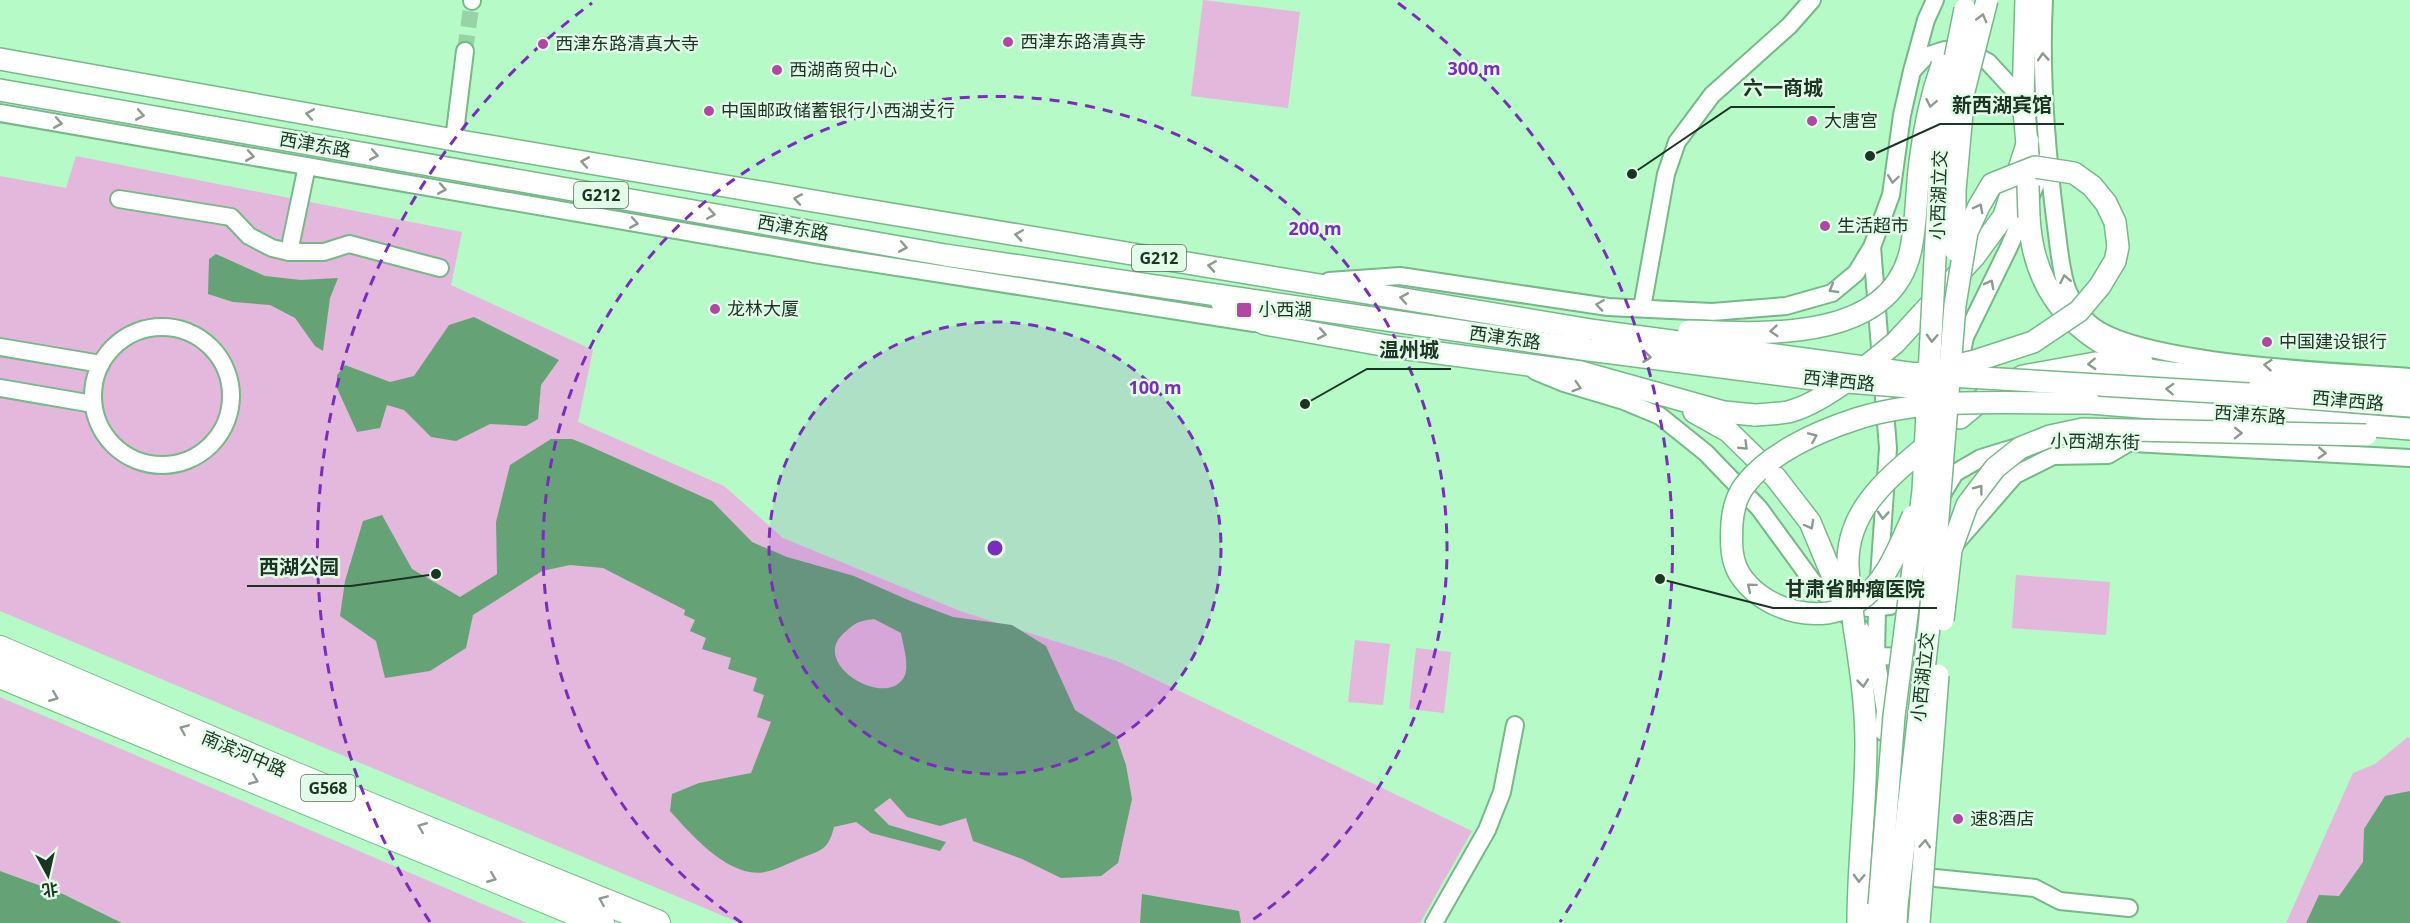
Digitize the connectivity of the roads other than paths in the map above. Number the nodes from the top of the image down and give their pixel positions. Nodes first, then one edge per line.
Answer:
1 (1812, 0) edge
2 (1935, 0) edge
3 (1987, 0) edge
4 (2026, 0) edge
5 (2044, 0) edge
6 (1966, 4) edge
7 (465, 51) tunnel mouth
8 (0, 59) edge
9 (1912, 71) junction
10 (0, 90) edge
11 (2023, 100) junction
12 (0, 113) edge
13 (454, 140) junction
14 (2028, 141) junction
15 (2047, 157) junction
16 (307, 166) junction
17 (119, 199) dead end
18 (1872, 248) junction
19 (289, 252) junction
20 (440, 268) dead end
21 (1312, 282) junction
22 (1202, 294) junction
23 (1955, 305) junction
24 (1462, 308) junction
25 (1642, 309) junction
26 (1265, 324) junction
27 (1593, 340) junction
28 (0, 347) edge
29 (2224, 362) junction
30 (100, 364) junction
31 (1523, 365) junction
32 (2171, 373) junction
33 (1916, 374) junction
34 (2410, 377) edge
35 (0, 388) edge
36 (2410, 388) edge
37 (1659, 393) junction
38 (2091, 403) junction
39 (93, 404) junction
40 (2410, 406) edge
41 (2368, 429) junction
42 (2410, 429) edge
43 (2410, 437) edge
44 (2130, 442) junction
45 (2410, 458) edge
46 (1923, 491) junction
47 (1931, 514) junction
48 (1924, 582) junction
49 (1830, 598) junction
50 (1877, 607) junction
51 (1854, 626) junction
52 (0, 650) edge
53 (1876, 656) junction
54 (1918, 657) junction
55 (0, 675) edge
56 (1515, 725) dead end
57 (1905, 875) junction
58 (2129, 909) dead end
59 (1898, 917) edge
60 (601, 923) edge
61 (657, 923) edge
62 (1434, 923) edge
63 (1858, 923) edge
64 (1873, 923) edge
65 (1878, 923) edge
66 (1919, 923) edge

1 - 25 street
2 - 9 street
23 -> 3 main road, bridge
4 - 11 main road
15 -> 5 street
6 -> 24 main road, bridge
6 -> 46 main road, 小西湖立交, bridge
7 - 13 street
13 -> 8 main road, 西津东路 / G212
9 - 11 street
9 -> 18 street
10 -> 22 main road, 西津东路 / G212
11 - 14 main road
12 -> 16 street, 西津东路
21 -> 13 main road, 西津东路 / G212
14 - 32 main road, bridge
14 - 37 main road, bridge
29 -> 15 street
47 -> 15 street
16 - 19 street
16 -> 26 street, 西津东路
17 - 19 street
18 -> 25 street, 西津东路
18 -> 50 street
19 - 20 street
24 -> 21 main road, 西津东路 / G212
25 -> 21 street, 西津东路
22 - 26 main road
22 - 27 main road, 西津东路
23 -> 33 main road, bridge
23 - 59 main road, 小西湖立交, bridge
24 - 27 main road, 西津东路
26 -> 31 main road
27 - 33 main road, 西津西路, bridge
27 -> 38 main road, 西津西路, bridge
28 - 30 street
29 - 32 street
34 -> 29 street
30 - 39 street
30 - 39 street
31 - 37 main road
31 -> 49 street
32 - 36 main road
32 -> 51 main road, bridge
40 -> 33 main road, 西津西路, bridge
35 - 39 street
37 -> 51 main road, bridge
38 - 41 main road, 西津东路
46 -> 38 main road, bridge
41 - 42 main road, 西津东路
41 - 43 main road
66 -> 41 main road, bridge
44 -> 45 street, 小西湖东街
44 - 47 street, 小西湖东街
44 - 48 street
46 - 65 main road, 小西湖立交, bridge
47 - 48 street, 小西湖东街
48 - 50 street
48 - 54 street, 小西湖东街
49 - 50 street
49 - 53 street
50 - 53 street
51 -> 63 main road
61 -> 52 highway, 南滨河中路 / G568
53 - 54 street
53 - 64 street
54 - 57 street, 小西湖东街
55 -> 60 highway, 南滨河中路 / G568
56 - 62 street
57 - 58 street
57 - 59 street, 小西湖东街

